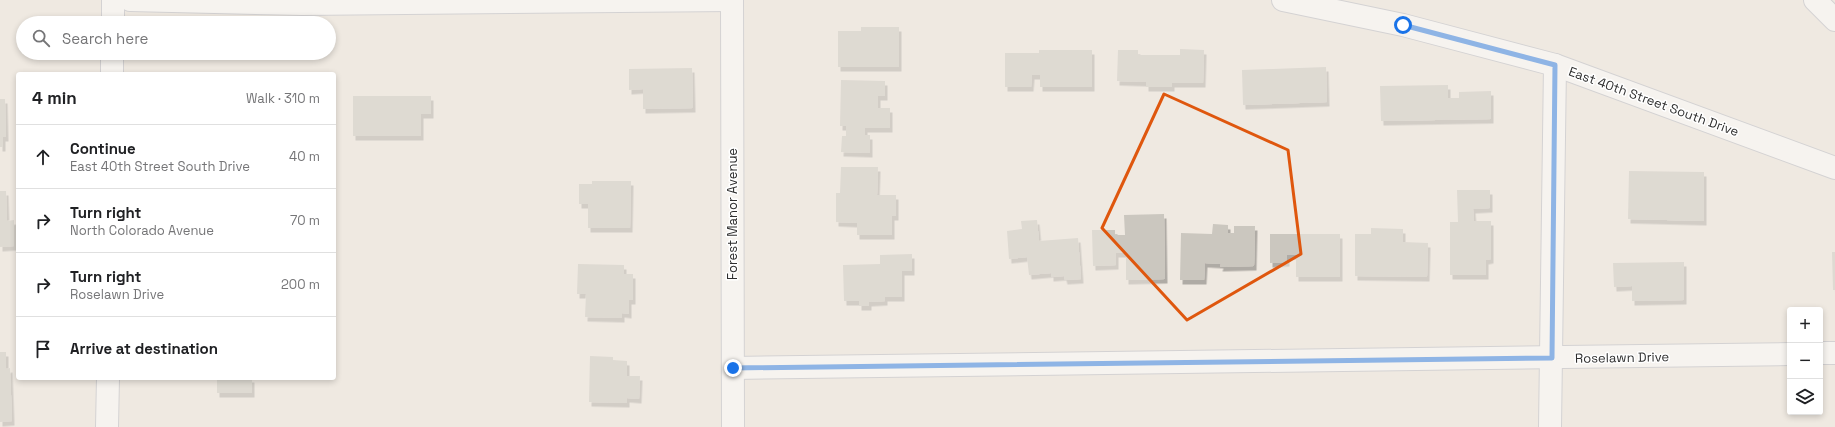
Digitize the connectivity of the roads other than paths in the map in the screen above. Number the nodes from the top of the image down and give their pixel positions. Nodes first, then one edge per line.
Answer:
1 (113, 0) edge
2 (130, 0) edge
3 (732, 0) edge
4 (1283, 0) edge
5 (1815, 0) edge
6 (113, 16) edge
7 (1835, 20) edge
8 (112, 60) edge
9 (1555, 65) junction
10 (112, 72) edge
11 (1835, 168) edge
12 (1823, 353) edge
13 (1835, 353) edge
14 (1787, 354) edge
15 (1552, 358) junction
16 (733, 368) junction
17 (108, 380) edge
18 (107, 427) edge
19 (734, 427) edge
20 (1550, 427) edge

1 - 6 street
2 - 3 street
3 - 16 street, Forest Manor Avenue
4 - 9 street, East 40th Street South Drive
5 - 7 street
8 - 10 street
9 - 11 street, East 40th Street South Drive
9 - 15 street
12 - 13 street
14 - 15 street, Roselawn Drive
15 - 16 street, Roselawn Drive
15 - 20 street
16 - 19 street, Forest Manor Avenue
17 - 18 street

